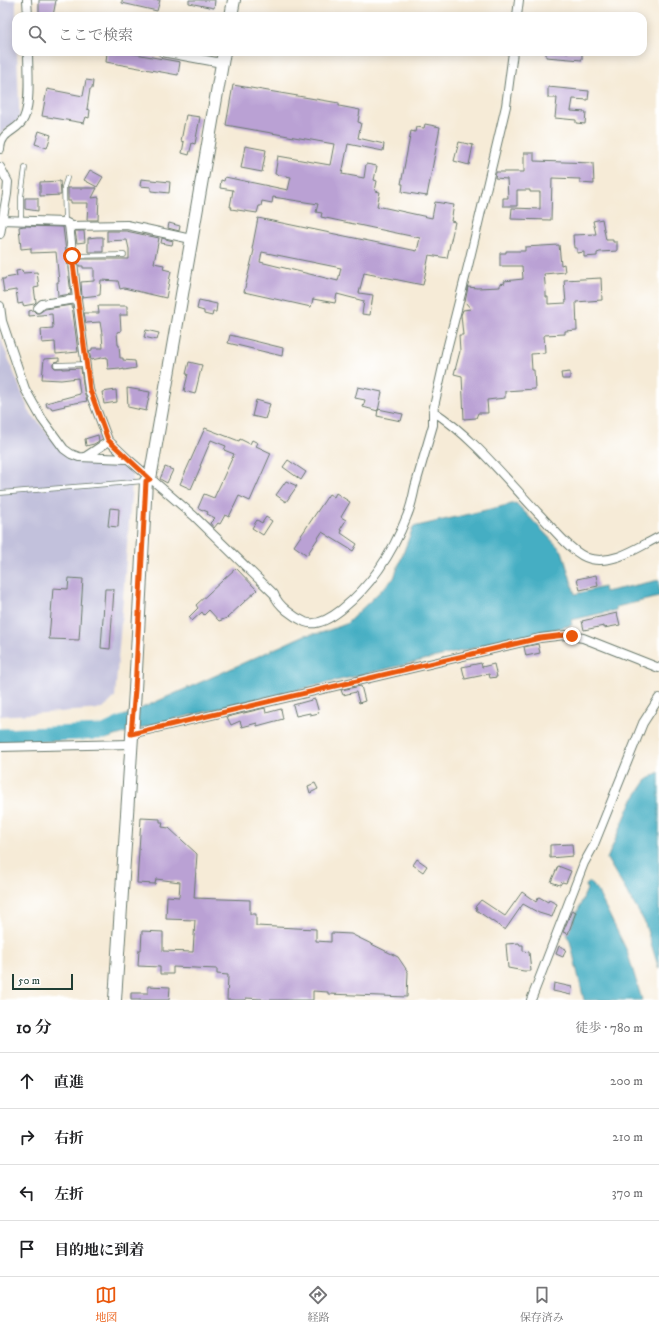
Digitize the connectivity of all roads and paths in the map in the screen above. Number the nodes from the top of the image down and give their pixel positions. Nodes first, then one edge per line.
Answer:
1 (27, 0) edge
2 (234, 0) edge
3 (519, 0) edge
4 (28, 12) edge
5 (232, 12) edge
6 (518, 12) edge
7 (28, 56) edge
8 (211, 56) edge
9 (512, 56) edge
10 (223, 57) edge
11 (0, 149) edge
12 (0, 167) edge
13 (25, 168) dead end
14 (67, 178) dead end
15 (2, 220) junction
16 (22, 220) junction
17 (67, 224) junction
18 (0, 234) edge
19 (191, 239) junction
20 (124, 255) dead end
21 (72, 256) junction
22 (76, 300) junction
23 (0, 306) edge
24 (38, 308) dead end
25 (86, 364) junction
26 (56, 365) dead end
27 (433, 411) junction
28 (109, 441) junction
29 (85, 457) junction
30 (128, 459) junction
31 (148, 480) junction
32 (0, 493) edge
33 (659, 537) edge
34 (659, 668) edge
35 (659, 698) edge
36 (131, 737) junction
37 (0, 747) edge
38 (115, 1000) edge
39 (531, 1000) edge

1 - 4 street
2 - 5 street
3 - 6 street
7 - 11 street
8 - 10 street
9 - 27 street
10 - 19 street
12 - 15 street
13 - 16 lane
14 - 17 lane
15 - 16 street
15 - 18 street
16 - 17 street
17 - 19 street
17 - 21 street
19 - 31 street
20 - 21 lane
21 - 22 street
22 - 24 street
22 - 25 street
23 - 29 street
25 - 26 lane
25 - 28 street
27 - 31 street
27 - 33 street
28 - 29 street
28 - 30 street
29 - 30 street
30 - 31 street
31 - 32 lane
31 - 36 street
34 - 36 street
35 - 39 street
36 - 37 street
36 - 38 street

